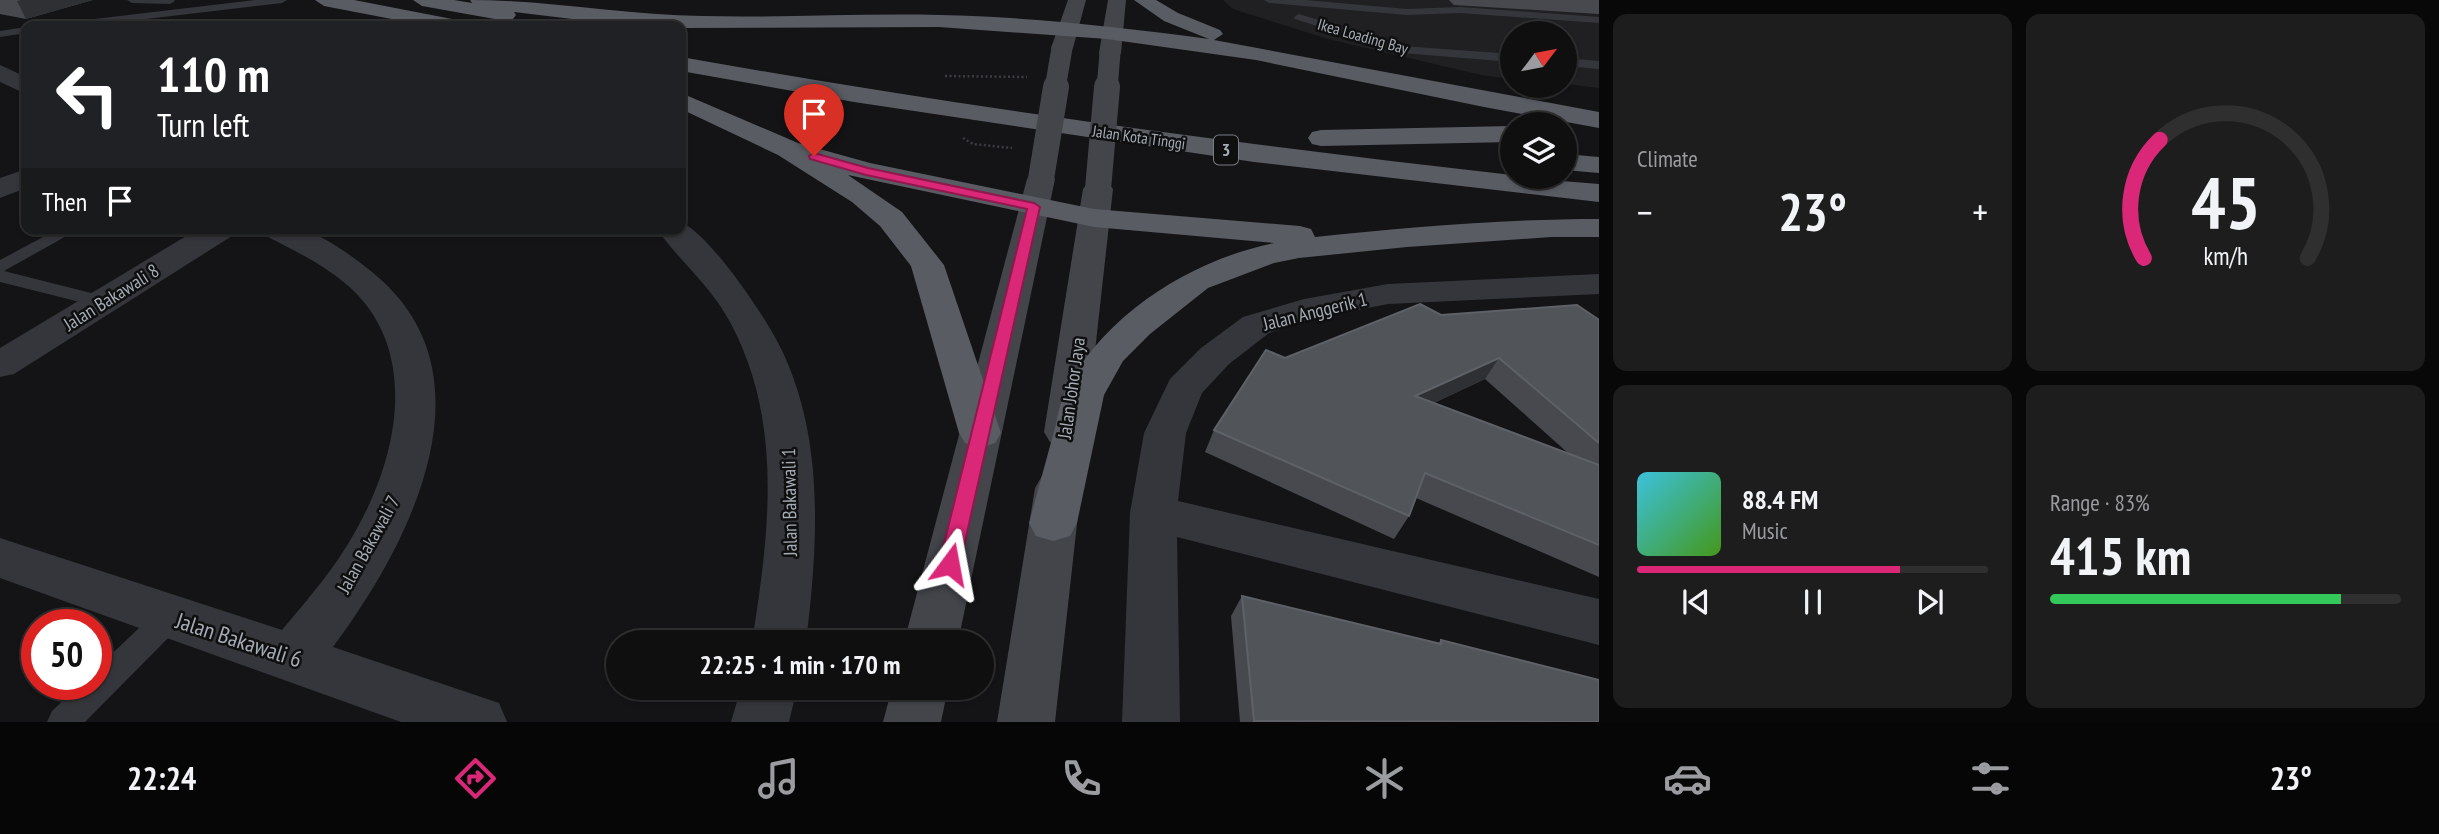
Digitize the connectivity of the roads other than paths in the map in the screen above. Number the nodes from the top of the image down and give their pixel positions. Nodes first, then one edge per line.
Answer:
1 (132, 0) edge
2 (196, 0) edge
3 (282, 0) edge
4 (324, 0) edge
5 (422, 0) edge
6 (479, 0) edge
7 (1077, 0) edge
8 (1117, 0) edge
9 (1143, 0) edge
10 (1162, 0) edge
11 (1387, 0) edge
12 (1262, 1) edge
13 (1002, 4) dead end
14 (227, 6) junction
15 (1321, 12) dead end
16 (1299, 17) junction
17 (1599, 17) edge
18 (905, 19) junction
19 (1336, 20) dead end
20 (102, 21) edge
21 (435, 21) edge
22 (542, 21) edge
23 (681, 21) edge
24 (686, 21) edge
25 (21, 31) edge
26 (0, 33) edge
27 (1212, 34) junction
28 (1065, 39) junction
29 (1111, 44) junction
30 (686, 47) edge
31 (1500, 57) edge
32 (1292, 60) junction
33 (1577, 63) edge
34 (686, 65) edge
35 (1599, 65) edge
36 (0, 72) edge
37 (21, 84) edge
38 (686, 102) edge
39 (1599, 121) edge
40 (1577, 125) edge
41 (1500, 134) edge
42 (1321, 138) junction
43 (789, 149) junction
44 (1500, 156) edge
45 (1577, 163) edge
46 (1599, 165) edge
47 (21, 179) edge
48 (0, 189) edge
49 (1038, 193) junction
50 (1599, 193) edge
51 (1096, 204) junction
52 (1599, 228) edge
53 (60, 235) edge
54 (211, 235) edge
55 (289, 235) edge
56 (679, 235) edge
57 (1407, 237) junction
58 (0, 267) edge
59 (0, 276) edge
60 (1591, 291) edge
61 (104, 302) junction
62 (0, 365) edge
63 (980, 433) junction
64 (1153, 513) junction
65 (1053, 523) junction
66 (0, 558) edge
67 (170, 617) junction
68 (1599, 622) edge
69 (781, 630) edge
70 (934, 630) edge
71 (293, 658) junction
72 (766, 700) edge
73 (917, 700) edge
74 (63, 722) edge
75 (478, 722) edge
76 (760, 722) edge
77 (912, 722) edge
78 (1026, 722) edge
79 (1151, 722) edge

1 - 2 lane
2 - 14 lane
3 - 14 lane
4 - 21 highway
5 - 22 highway
6 - 23 highway
7 - 28 main road
8 - 29 main road, Jalan Johor Jaya
9 - 27 highway
10 - 27 highway
11 - 17 lane
12 - 15 lane
12 - 16 lane
12 - 17 lane
13 - 18 highway
14 - 20 lane
16 - 19 lane
16 - 31 lane, Ikea Loading Bay
18 - 24 highway
18 - 28 highway
25 - 26 lane
27 - 32 highway
28 - 29 highway
28 - 49 main road, bridge
29 - 32 highway
29 - 51 main road, Jalan Johor Jaya, bridge
30 - 42 highway, Jalan Kota Tinggi / 3
32 - 39 highway
33 - 35 lane
34 - 50 highway, Jalan Kota Tinggi / 3
36 - 37 street
38 - 43 highway
39 - 40 highway
41 - 42 highway
42 - 44 highway, Jalan Kota Tinggi / 3
43 - 49 highway
43 - 63 highway
45 - 46 highway
47 - 48 street
49 - 51 highway
49 - 63 main road
51 - 57 highway
51 - 65 main road, Jalan Johor Jaya
52 - 57 highway
53 - 58 lane
54 - 61 street, Jalan Bakawali 8
55 - 71 street, Jalan Bakawali 7
56 - 69 street, Jalan Bakawali 1
57 - 65 highway
59 - 61 lane
60 - 64 street, Jalan Anggerik 1
61 - 62 street, Jalan Bakawali 8
63 - 70 main road
64 - 68 street
64 - 79 street, Jalan Anggerik 1
65 - 78 main road, Jalan Johor Jaya
66 - 67 street, Jalan Bakawali 6
67 - 71 street, Jalan Bakawali 6
67 - 74 lane
71 - 75 street, Jalan Bakawali 6
72 - 76 street
73 - 77 main road

